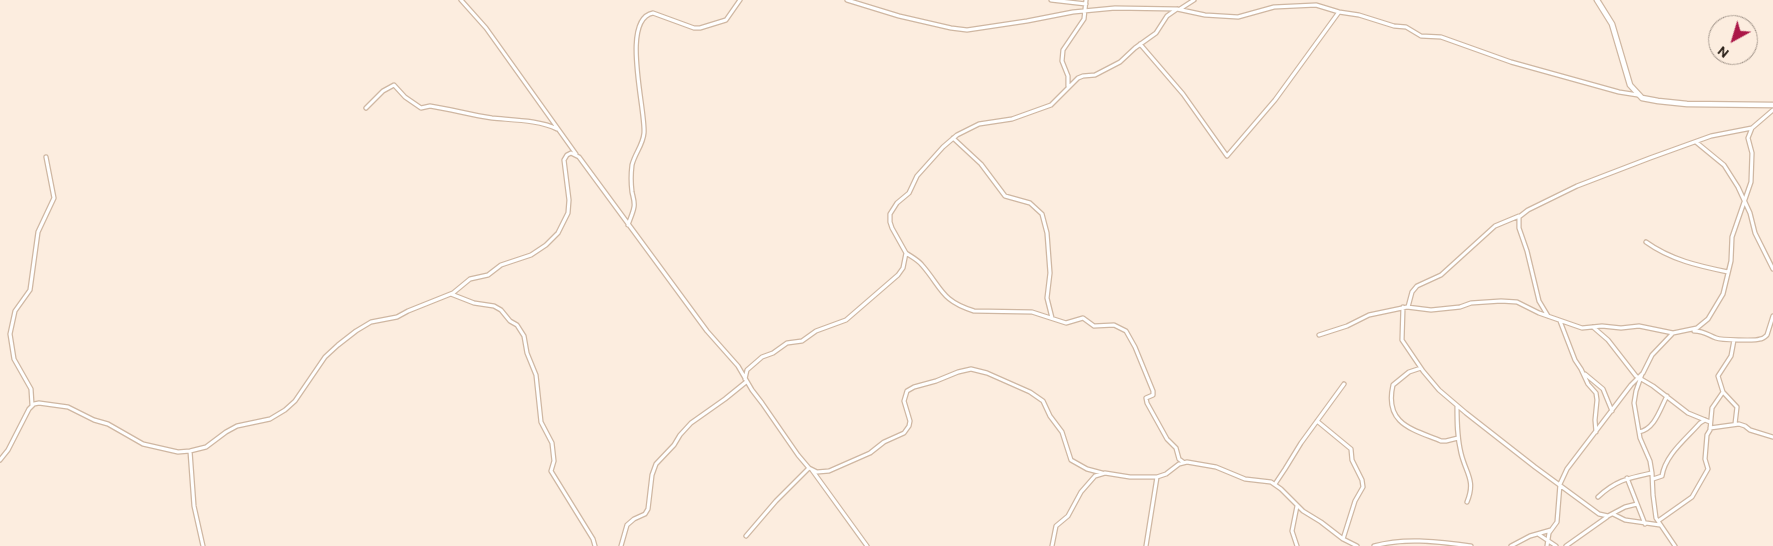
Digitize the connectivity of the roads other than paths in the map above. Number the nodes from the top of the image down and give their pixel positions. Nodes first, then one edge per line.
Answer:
1 (461, 0) edge
2 (740, 0) edge
3 (847, 0) edge
4 (1051, 0) edge
5 (1194, 0) edge
6 (1597, 0) edge
7 (1086, 2) edge
8 (1178, 9) junction
9 (1086, 10) junction
10 (1339, 12) junction
11 (1140, 44) junction
12 (1067, 89) junction
13 (1638, 95) junction
14 (1773, 105) edge
15 (366, 108) dead end
16 (1773, 110) edge
17 (1752, 128) junction
18 (557, 130) junction
19 (954, 138) junction
20 (1696, 142) junction
21 (578, 156) junction
22 (46, 157) dead end
23 (1744, 200) junction
24 (1520, 216) junction
25 (628, 226) junction
26 (1646, 242) dead end
27 (906, 253) junction
28 (1773, 269) edge
29 (1728, 272) junction
30 (450, 294) junction
31 (1403, 307) junction
32 (1408, 307) junction
33 (1548, 316) junction
34 (1773, 316) edge
35 (1052, 318) junction
36 (1559, 321) junction
37 (1593, 327) junction
38 (1688, 331) junction
39 (1673, 333) junction
40 (1319, 335) dead end
41 (1734, 340) junction
42 (1421, 368) junction
43 (1583, 372) junction
44 (1639, 378) junction
45 (745, 381) junction
46 (1344, 384) dead end
47 (1723, 392) junction
48 (1667, 396) junction
49 (1457, 405) junction
50 (32, 406) junction
51 (1612, 411) junction
52 (1706, 420) junction
53 (1317, 421) junction
54 (1710, 422) junction
55 (1735, 424) junction
56 (1710, 428) junction
57 (1596, 432) junction
58 (1639, 432) junction
59 (1773, 436) edge
60 (1458, 438) junction
61 (190, 451) junction
62 (0, 460) edge
63 (1184, 462) junction
64 (810, 468) junction
65 (1102, 473) junction
66 (1652, 473) junction
67 (1157, 477) junction
68 (1627, 478) junction
69 (1653, 479) junction
70 (1274, 484) junction
71 (1560, 484) junction
72 (1598, 497) dead end
73 (1467, 502) dead end
74 (1637, 504) junction
75 (1297, 506) junction
76 (1613, 514) junction
77 (1608, 516) junction
78 (1659, 523) junction
79 (1645, 524) junction
80 (1552, 530) junction
81 (1538, 534) junction
82 (746, 536) dead end
83 (1343, 540) junction
84 (1548, 540) junction
85 (203, 546) edge
86 (595, 546) edge
87 (621, 546) edge
88 (867, 546) edge
89 (1052, 546) edge
90 (1146, 546) edge
91 (1297, 546) edge
92 (1356, 546) edge
93 (1374, 546) edge
94 (1472, 546) edge
95 (1511, 546) edge
96 (1547, 546) edge
97 (1556, 546) edge
98 (1566, 546) edge
99 (1675, 546) edge

1 - 18 street
2 - 25 street
3 - 9 street
4 - 7 street
5 - 8 street
6 - 13 street
7 - 9 street
8 - 9 street
8 - 10 street
8 - 11 street
9 - 12 street
10 - 11 street
10 - 13 street
11 - 12 street
12 - 19 street
13 - 14 street
15 - 18 street
16 - 17 street
17 - 20 street
17 - 23 street
18 - 21 street
19 - 27 street
19 - 35 street
20 - 23 street
20 - 24 street
21 - 25 street
21 - 30 street
22 - 50 street
23 - 28 street
23 - 29 street
24 - 32 street
24 - 33 street
25 - 45 street
26 - 29 street
27 - 35 street
27 - 45 street
29 - 38 street
30 - 61 street
30 - 86 street
31 - 32 street
31 - 40 street
31 - 42 street
32 - 33 street
33 - 36 street
34 - 41 street
35 - 63 street
36 - 37 street
36 - 43 street
37 - 39 street
37 - 44 street
38 - 39 street
38 - 41 street
39 - 44 street
41 - 47 street
42 - 49 street
42 - 60 street
43 - 51 street
43 - 57 street
44 - 48 street
44 - 51 street
44 - 58 street
45 - 64 street
45 - 87 street
46 - 53 street
47 - 54 street
47 - 55 street
48 - 52 street
48 - 58 street
49 - 60 street
49 - 71 street
50 - 61 street
50 - 62 street
51 - 57 street
52 - 54 street
52 - 69 street
53 - 70 street
53 - 83 street
54 - 56 street
55 - 56 street
55 - 59 street
56 - 78 street
57 - 71 street
58 - 66 street
60 - 73 street
61 - 85 street
63 - 67 street
63 - 70 street
64 - 65 street
64 - 82 street
64 - 88 street
65 - 67 street
65 - 89 street
66 - 68 street
66 - 69 street
67 - 90 street
68 - 72 street
68 - 74 street
69 - 78 street
70 - 75 street
71 - 77 street
71 - 80 street
74 - 76 street
74 - 79 street
75 - 83 street
75 - 91 street
76 - 77 street
76 - 79 street
77 - 98 street
78 - 79 street
78 - 99 street
80 - 81 street
80 - 84 street
81 - 84 street
81 - 95 street
83 - 92 street
84 - 96 street
84 - 97 street
93 - 94 street

